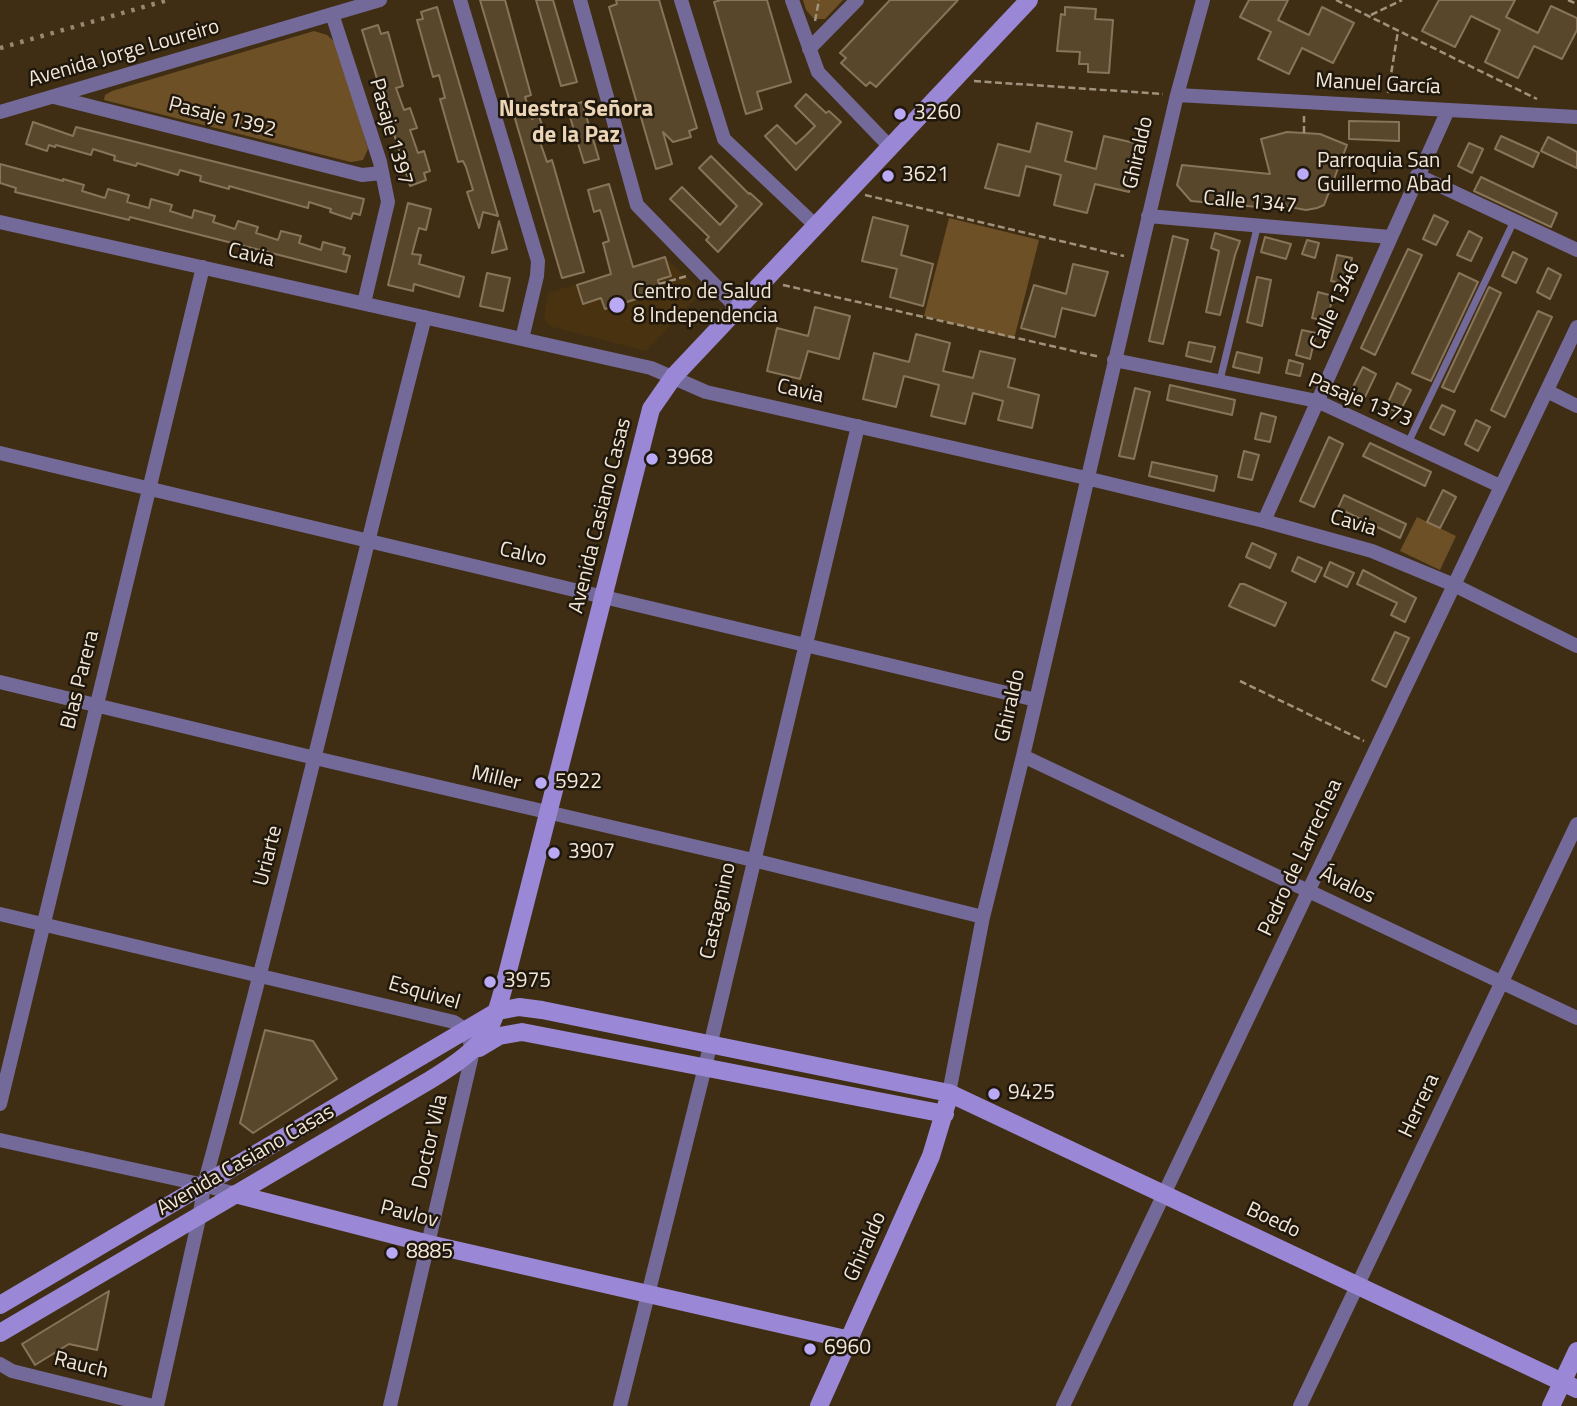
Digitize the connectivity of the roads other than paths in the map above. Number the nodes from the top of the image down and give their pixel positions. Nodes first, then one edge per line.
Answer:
1 (380, 0) edge
2 (460, 0) edge
3 (580, 0) edge
4 (681, 0) edge
5 (792, 0) edge
6 (857, 0) edge
7 (1029, 0) edge
8 (1203, 0) edge
9 (332, 14) junction
10 (809, 49) junction
11 (1177, 95) junction
12 (52, 96) junction
13 (1448, 110) junction
14 (0, 112) edge
15 (1577, 117) edge
16 (890, 147) junction
17 (382, 173) junction
18 (1418, 175) junction
19 (1148, 216) junction
20 (1514, 220) junction
21 (0, 222) edge
22 (1258, 224) junction
23 (816, 226) junction
24 (1390, 237) junction
25 (1577, 250) edge
26 (203, 267) junction
27 (364, 303) junction
28 (737, 309) junction
29 (425, 317) junction
30 (1577, 327) edge
31 (522, 339) junction
32 (1114, 360) junction
33 (674, 376) junction
34 (1220, 380) junction
35 (1547, 391) junction
36 (1317, 401) junction
37 (1577, 406) edge
38 (858, 426) junction
39 (1408, 443) junction
40 (0, 453) edge
41 (1086, 478) junction
42 (1500, 486) junction
43 (150, 488) junction
44 (1264, 521) junction
45 (368, 540) junction
46 (1454, 584) junction
47 (604, 596) junction
48 (805, 644) junction
49 (1577, 646) edge
50 (0, 682) edge
51 (1036, 700) junction
52 (97, 704) junction
53 (1023, 756) junction
54 (314, 758) junction
55 (548, 813) junction
56 (1577, 824) edge
57 (753, 860) junction
58 (1309, 891) junction
59 (0, 914) edge
60 (982, 917) junction
61 (44, 925) junction
62 (261, 976) junction
63 (1502, 983) junction
64 (498, 1011) junction
65 (1577, 1018) edge
66 (466, 1030) junction
67 (709, 1045) junction
68 (473, 1051) junction
69 (705, 1067) junction
70 (949, 1093) junction
71 (0, 1104) edge
72 (945, 1114) junction
73 (0, 1140) edge
74 (205, 1185) junction
75 (235, 1194) junction
76 (1164, 1194) junction
77 (200, 1214) junction
78 (429, 1244) junction
79 (1357, 1286) junction
80 (649, 1294) junction
81 (0, 1306) edge
82 (0, 1332) edge
83 (850, 1340) junction
84 (1577, 1352) edge
85 (0, 1364) edge
86 (1570, 1386) edge
87 (155, 1406) edge
88 (390, 1406) edge
89 (620, 1406) edge
90 (819, 1406) edge
91 (1063, 1406) edge
92 (1300, 1406) edge
93 (1552, 1406) edge

1 - 9 street, Avenida Jorge Loureiro
2 - 31 street
3 - 28 street
4 - 23 street
5 - 10 street
6 - 10 street
7 - 16 street, Avenida Casiano Casas
8 - 11 street, Ghiraldo
9 - 12 street, Avenida Jorge Loureiro
9 - 17 street, Pasaje 1397
10 - 16 street
11 - 13 street, Manuel García
11 - 19 street, Ghiraldo
12 - 14 street, Avenida Jorge Loureiro
12 - 17 street, Pasaje 1392
13 - 15 street, Manuel García
13 - 18 street, Calle 1346
16 - 23 street, Avenida Casiano Casas
17 - 27 street, Pasaje 1397
18 - 20 street
18 - 24 street, Calle 1346
19 - 22 street, Calle 1347
19 - 32 street, Ghiraldo
20 - 25 street
20 - 39 lane
21 - 26 street, Cavia
22 - 24 street, Calle 1347
22 - 34 lane
23 - 28 street, Avenida Casiano Casas
24 - 36 street, Calle 1346
26 - 27 street, Cavia
26 - 43 street, Blas Parera
27 - 29 street, Cavia
28 - 33 street, Avenida Casiano Casas
29 - 31 street, Cavia
29 - 45 street, Uriarte
30 - 35 street, Pedro de Larrechea
31 - 33 street, Cavia
32 - 34 street, Pasaje 1373
32 - 41 street, Ghiraldo
33 - 38 street, Cavia
33 - 47 street, Avenida Casiano Casas
34 - 36 street, Pasaje 1373
35 - 37 street
35 - 42 street, Pedro de Larrechea
36 - 39 street, Pasaje 1373
36 - 44 street, Calle 1346
38 - 41 street, Cavia
38 - 48 street, Castagnino
39 - 42 street, Pasaje 1373
40 - 43 street, Calvo
41 - 44 street, Cavia
41 - 51 street, Ghiraldo
42 - 46 street, Pedro de Larrechea
43 - 45 street, Calvo
43 - 52 street, Blas Parera
44 - 46 street, Cavia
45 - 47 street, Calvo
45 - 54 street, Uriarte
46 - 49 street, Cavia
46 - 58 street, Pedro de Larrechea
47 - 48 street, Calvo
47 - 55 street, Avenida Casiano Casas
48 - 51 street, Calvo
48 - 57 street, Castagnino
50 - 52 street, Miller
51 - 53 street, Ghiraldo
52 - 54 street, Miller
52 - 61 street, Blas Parera
53 - 58 street, Ávalos
53 - 60 street, Ghiraldo
54 - 55 street, Miller
54 - 62 street, Uriarte
55 - 57 street, Miller
55 - 64 street, Avenida Casiano Casas
56 - 63 street, Herrera
57 - 60 street, Miller
57 - 67 street, Castagnino
58 - 63 street, Ávalos
58 - 76 street, Pedro de Larrechea
59 - 61 street, Esquivel
60 - 70 street, Ghiraldo
61 - 62 street, Esquivel
61 - 71 street, Blas Parera
62 - 66 street, Esquivel
62 - 74 street, Uriarte
63 - 65 street, Ávalos
63 - 79 street, Herrera
64 - 66 street, Avenida Casiano Casas
64 - 67 street
64 - 68 street, Avenida Casiano Casas
66 - 68 street, Esquivel
66 - 74 street, Avenida Casiano Casas
67 - 69 street, Castagnino
67 - 70 street
68 - 69 street
68 - 75 street, Avenida Casiano Casas
68 - 78 street, Doctor Vila
69 - 72 street
69 - 80 street, Castagnino
70 - 72 street, Ghiraldo
70 - 76 street, Boedo
72 - 83 street, Ghiraldo
73 - 74 street, Pavlov
74 - 75 street, Pavlov
74 - 77 street, Uriarte
74 - 81 street, Avenida Casiano Casas
75 - 77 street, Avenida Casiano Casas
75 - 78 street, Pavlov
76 - 79 street, Boedo
76 - 91 street, Pedro de Larrechea
77 - 82 street, Avenida Casiano Casas
77 - 87 street, Uriarte
78 - 80 street, Pavlov
78 - 88 street, Doctor Vila
79 - 86 street, Boedo
79 - 92 street, Herrera
80 - 83 street, Pavlov
80 - 89 street, Castagnino
83 - 90 street, Ghiraldo
84 - 86 street
85 - 87 street, Rauch
86 - 93 street

